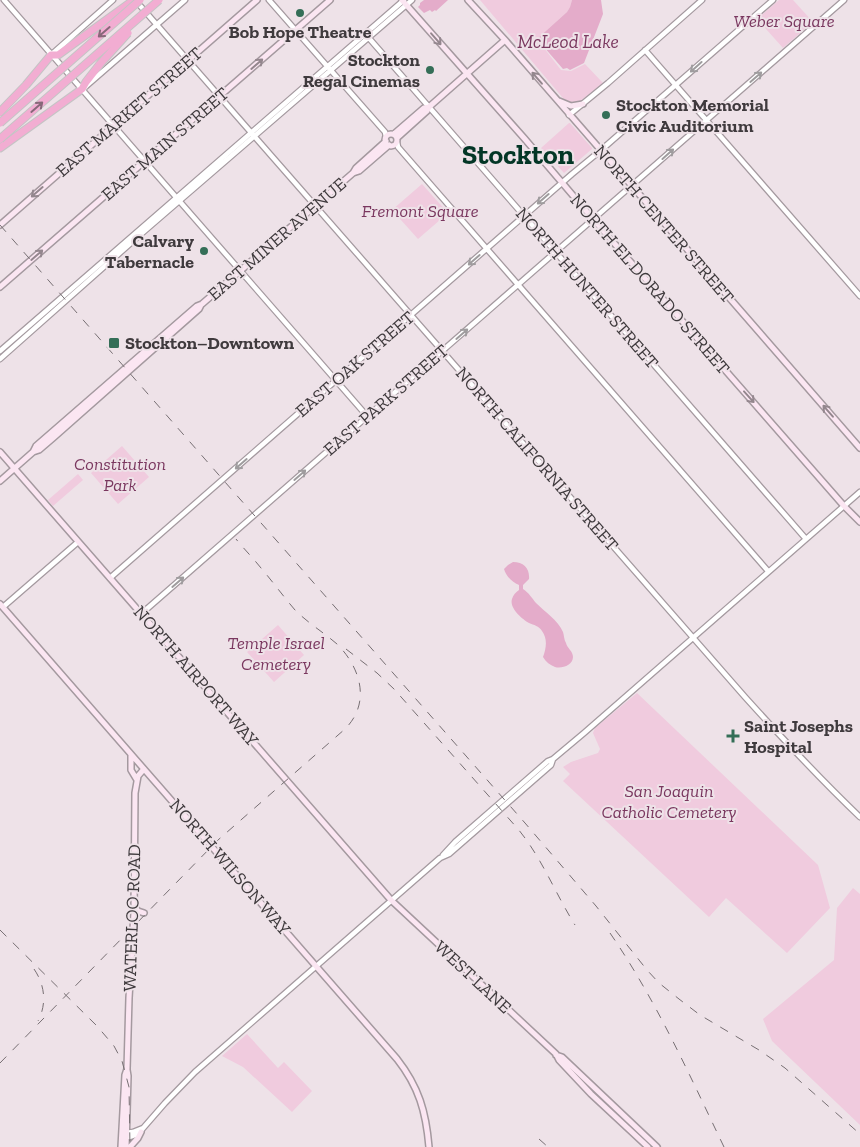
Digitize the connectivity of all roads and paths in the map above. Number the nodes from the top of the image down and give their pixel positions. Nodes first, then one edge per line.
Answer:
1 (4, 0) edge
2 (113, 0) edge
3 (135, 0) edge
4 (140, 0) edge
5 (159, 0) edge
6 (185, 0) edge
7 (257, 0) edge
8 (269, 0) edge
9 (330, 0) edge
10 (412, 0) edge
11 (468, 0) edge
12 (702, 0) edge
13 (773, 0) edge
14 (844, 0) edge
15 (404, 1) edge
16 (157, 24) junction
17 (295, 30) junction
18 (368, 38) junction
19 (505, 40) junction
20 (645, 50) junction
21 (51, 55) junction
22 (188, 60) junction
23 (329, 68) junction
24 (466, 74) junction
25 (676, 85) junction
26 (82, 90) junction
27 (220, 96) junction
28 (556, 100) junction
29 (583, 104) junction
30 (429, 107) junction
31 (0, 112) edge
32 (569, 115) junction
33 (706, 120) junction
34 (0, 123) edge
35 (113, 126) junction
36 (253, 134) junction
37 (0, 139) edge
38 (391, 140) junction
39 (0, 148) edge
40 (378, 148) junction
41 (600, 151) junction
42 (374, 157) junction
43 (144, 162) junction
44 (353, 172) junction
45 (563, 183) junction
46 (631, 186) junction
47 (178, 200) junction
48 (315, 206) junction
49 (524, 216) junction
50 (593, 219) junction
51 (0, 225) edge
52 (487, 249) junction
53 (556, 252) junction
54 (240, 271) junction
55 (518, 285) junction
56 (0, 287) edge
57 (860, 296) edge
58 (411, 315) junction
59 (442, 351) junction
60 (0, 352) edge
61 (0, 359) edge
62 (336, 381) junction
63 (367, 416) junction
64 (860, 448) edge
65 (0, 452) edge
66 (14, 469) junction
67 (0, 481) edge
68 (860, 492) edge
69 (844, 506) junction
70 (860, 522) edge
71 (806, 539) junction
72 (78, 542) junction
73 (768, 572) junction
74 (110, 578) junction
75 (1, 608) edge
76 (141, 614) junction
77 (693, 637) junction
78 (131, 754) junction
79 (144, 769) junction
80 (137, 780) junction
81 (860, 817) edge
82 (391, 900) junction
83 (134, 906) junction
84 (144, 914) dead end
85 (316, 966) junction
86 (556, 1054) junction
87 (574, 1076) junction
88 (598, 1091) junction
89 (590, 1093) junction
90 (603, 1097) junction
91 (142, 1130) junction
92 (125, 1135) junction
93 (121, 1147) edge
94 (128, 1147) edge
95 (429, 1147) edge
96 (648, 1147) edge
97 (657, 1147) edge

1 - 21 street
2 - 21 street
3 - 16 street, NORTH CALIFORNIA STREET
3 - 21 highway
4 -> 34 highway, bridge
5 - 26 highway, bridge
37 -> 5 highway, bridge
6 - 16 street
7 - 22 main road, EAST MARKET STREET
8 - 17 street
9 - 17 main road, EAST MAIN STREET
10 - 15 street
11 - 19 main road, NORTH CENTER STREET
12 - 20 street
13 -> 25 street, EAST OAK STREET
33 -> 14 street, EAST PARK STREET
15 - 18 street
15 - 23 street
15 -> 24 main road, NORTH EL DORADO STREET
16 - 22 street, NORTH CALIFORNIA STREET
16 - 26 street
17 - 23 street
27 -> 17 main road, EAST MAIN STREET
18 - 23 street
18 - 30 street, NORTH HUNTER STREET
19 - 24 main road, EAST MINER AVENUE
28 -> 19 main road, NORTH CENTER STREET
20 - 25 street
20 - 29 street
21 - 26 street
21 - 31 highway
22 - 27 street, NORTH CALIFORNIA STREET
22 - 35 main road, EAST MARKET STREET
23 - 36 street
23 - 38 street
24 - 30 main road, EAST MINER AVENUE
24 - 45 main road, NORTH EL DORADO STREET
25 - 33 street
25 - 41 street, EAST OAK STREET
26 - 35 street
26 - 39 highway
27 - 36 street, NORTH CALIFORNIA STREET
27 - 43 main road, EAST MAIN STREET
28 - 29 main road
28 - 32 main road, NORTH CENTER STREET
29 - 32 street
30 - 38 main road, EAST MINER AVENUE
30 - 49 street, NORTH HUNTER STREET
32 - 41 main road, NORTH CENTER STREET
46 -> 33 street, EAST PARK STREET
33 - 57 street
35 - 43 street
35 -> 51 main road, EAST MARKET STREET
36 - 47 street
36 - 48 street, NORTH CALIFORNIA STREET
38 - 40 main road, EAST MINER AVENUE
38 - 42 main road, EAST MINER AVENUE
38 - 52 street
40 - 42 main road
40 - 44 main road, EAST MINER AVENUE
41 - 45 street, EAST OAK STREET
41 - 46 main road, NORTH CENTER STREET
42 - 44 main road, EAST MINER AVENUE
43 - 47 street
56 -> 43 main road, EAST MAIN STREET
44 - 48 main road, EAST MINER AVENUE
45 -> 49 street, EAST OAK STREET
45 - 50 main road, NORTH EL DORADO STREET
46 - 50 street, EAST PARK STREET
64 -> 46 main road, NORTH CENTER STREET
47 - 54 street
47 - 60 street
47 - 61 street
48 - 54 main road, EAST MINER AVENUE
48 - 58 street, NORTH CALIFORNIA STREET
49 - 52 street, EAST OAK STREET
49 - 53 street, NORTH HUNTER STREET
50 - 53 street, EAST PARK STREET
50 -> 69 main road, NORTH EL DORADO STREET
52 - 55 street
52 -> 58 street, EAST OAK STREET
53 - 55 street, EAST PARK STREET
53 - 71 street, NORTH HUNTER STREET
54 - 62 street
54 - 66 main road, EAST MINER AVENUE
59 -> 55 street, EAST PARK STREET
55 - 73 street
58 - 59 street, NORTH CALIFORNIA STREET
58 - 62 street, EAST OAK STREET
59 - 63 street, EAST PARK STREET
59 - 77 street, NORTH CALIFORNIA STREET
62 - 63 street
62 -> 74 street, EAST OAK STREET
76 -> 63 street, EAST PARK STREET
65 - 66 main road, NORTH AIRPORT WAY
66 - 67 main road, EAST MINER AVENUE
66 - 72 main road, NORTH AIRPORT WAY
68 - 69 street
69 - 70 main road, NORTH EL DORADO STREET
69 - 71 street
71 - 73 street
72 - 74 main road, NORTH AIRPORT WAY
72 - 75 street
73 - 77 street
74 - 76 main road, NORTH AIRPORT WAY
75 - 78 main road, NORTH WILSON WAY
76 - 82 main road, NORTH AIRPORT WAY
77 - 81 street, NORTH CALIFORNIA STREET
77 - 82 street
78 - 79 main road, NORTH WILSON WAY
78 - 80 main road
79 - 80 main road, WATERLOO ROAD
79 - 85 main road, NORTH WILSON WAY
80 - 83 main road, WATERLOO ROAD
82 - 85 street
82 - 86 main road, WEST LANE
83 - 84 main road
83 - 92 main road, WATERLOO ROAD
85 - 91 street
85 - 95 main road, NORTH WILSON WAY
86 - 87 main road, WEST LANE
86 - 88 main road, WEST LANE
87 - 88 main road
87 - 89 main road, WEST LANE
88 - 90 main road, WEST LANE
89 - 90 main road
89 - 96 main road, WEST LANE
90 - 97 main road, WEST LANE
91 - 92 street
91 - 94 main road
92 - 93 main road, WATERLOO ROAD
92 - 94 main road, WATERLOO ROAD

